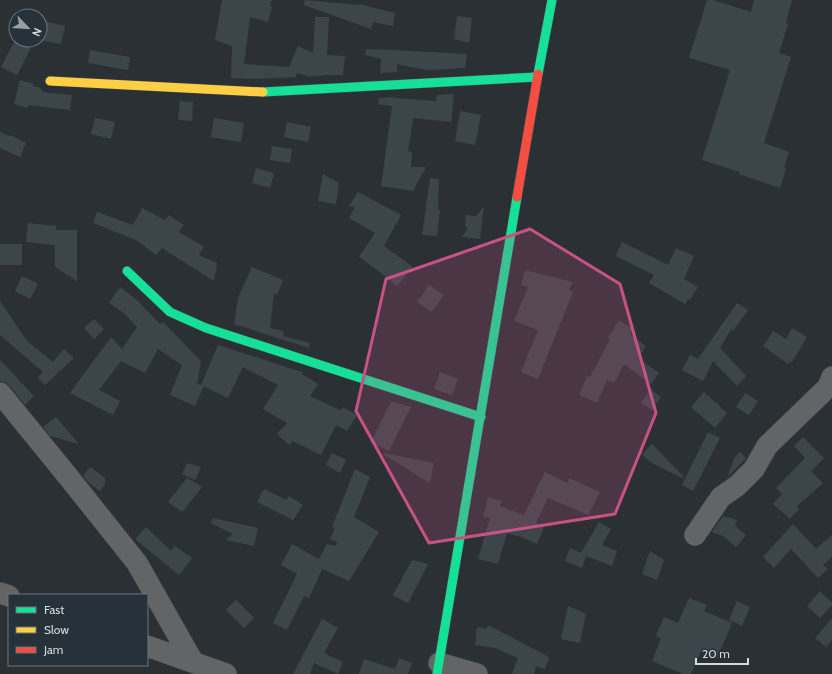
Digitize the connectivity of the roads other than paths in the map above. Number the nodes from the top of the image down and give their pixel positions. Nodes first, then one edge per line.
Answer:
1 (552, 0) edge
2 (537, 77) junction
3 (50, 81) dead end
4 (128, 271) dead end
5 (832, 377) edge
6 (0, 393) edge
7 (481, 417) junction
8 (695, 535) dead end
9 (148, 646) edge
10 (193, 662) junction
11 (438, 668) edge
12 (226, 674) edge
13 (477, 674) edge

1 - 2 street
2 - 3 street
2 - 7 street
4 - 7 street
5 - 8 street
6 - 10 street
7 - 11 street
9 - 10 street
10 - 12 street
11 - 13 street

